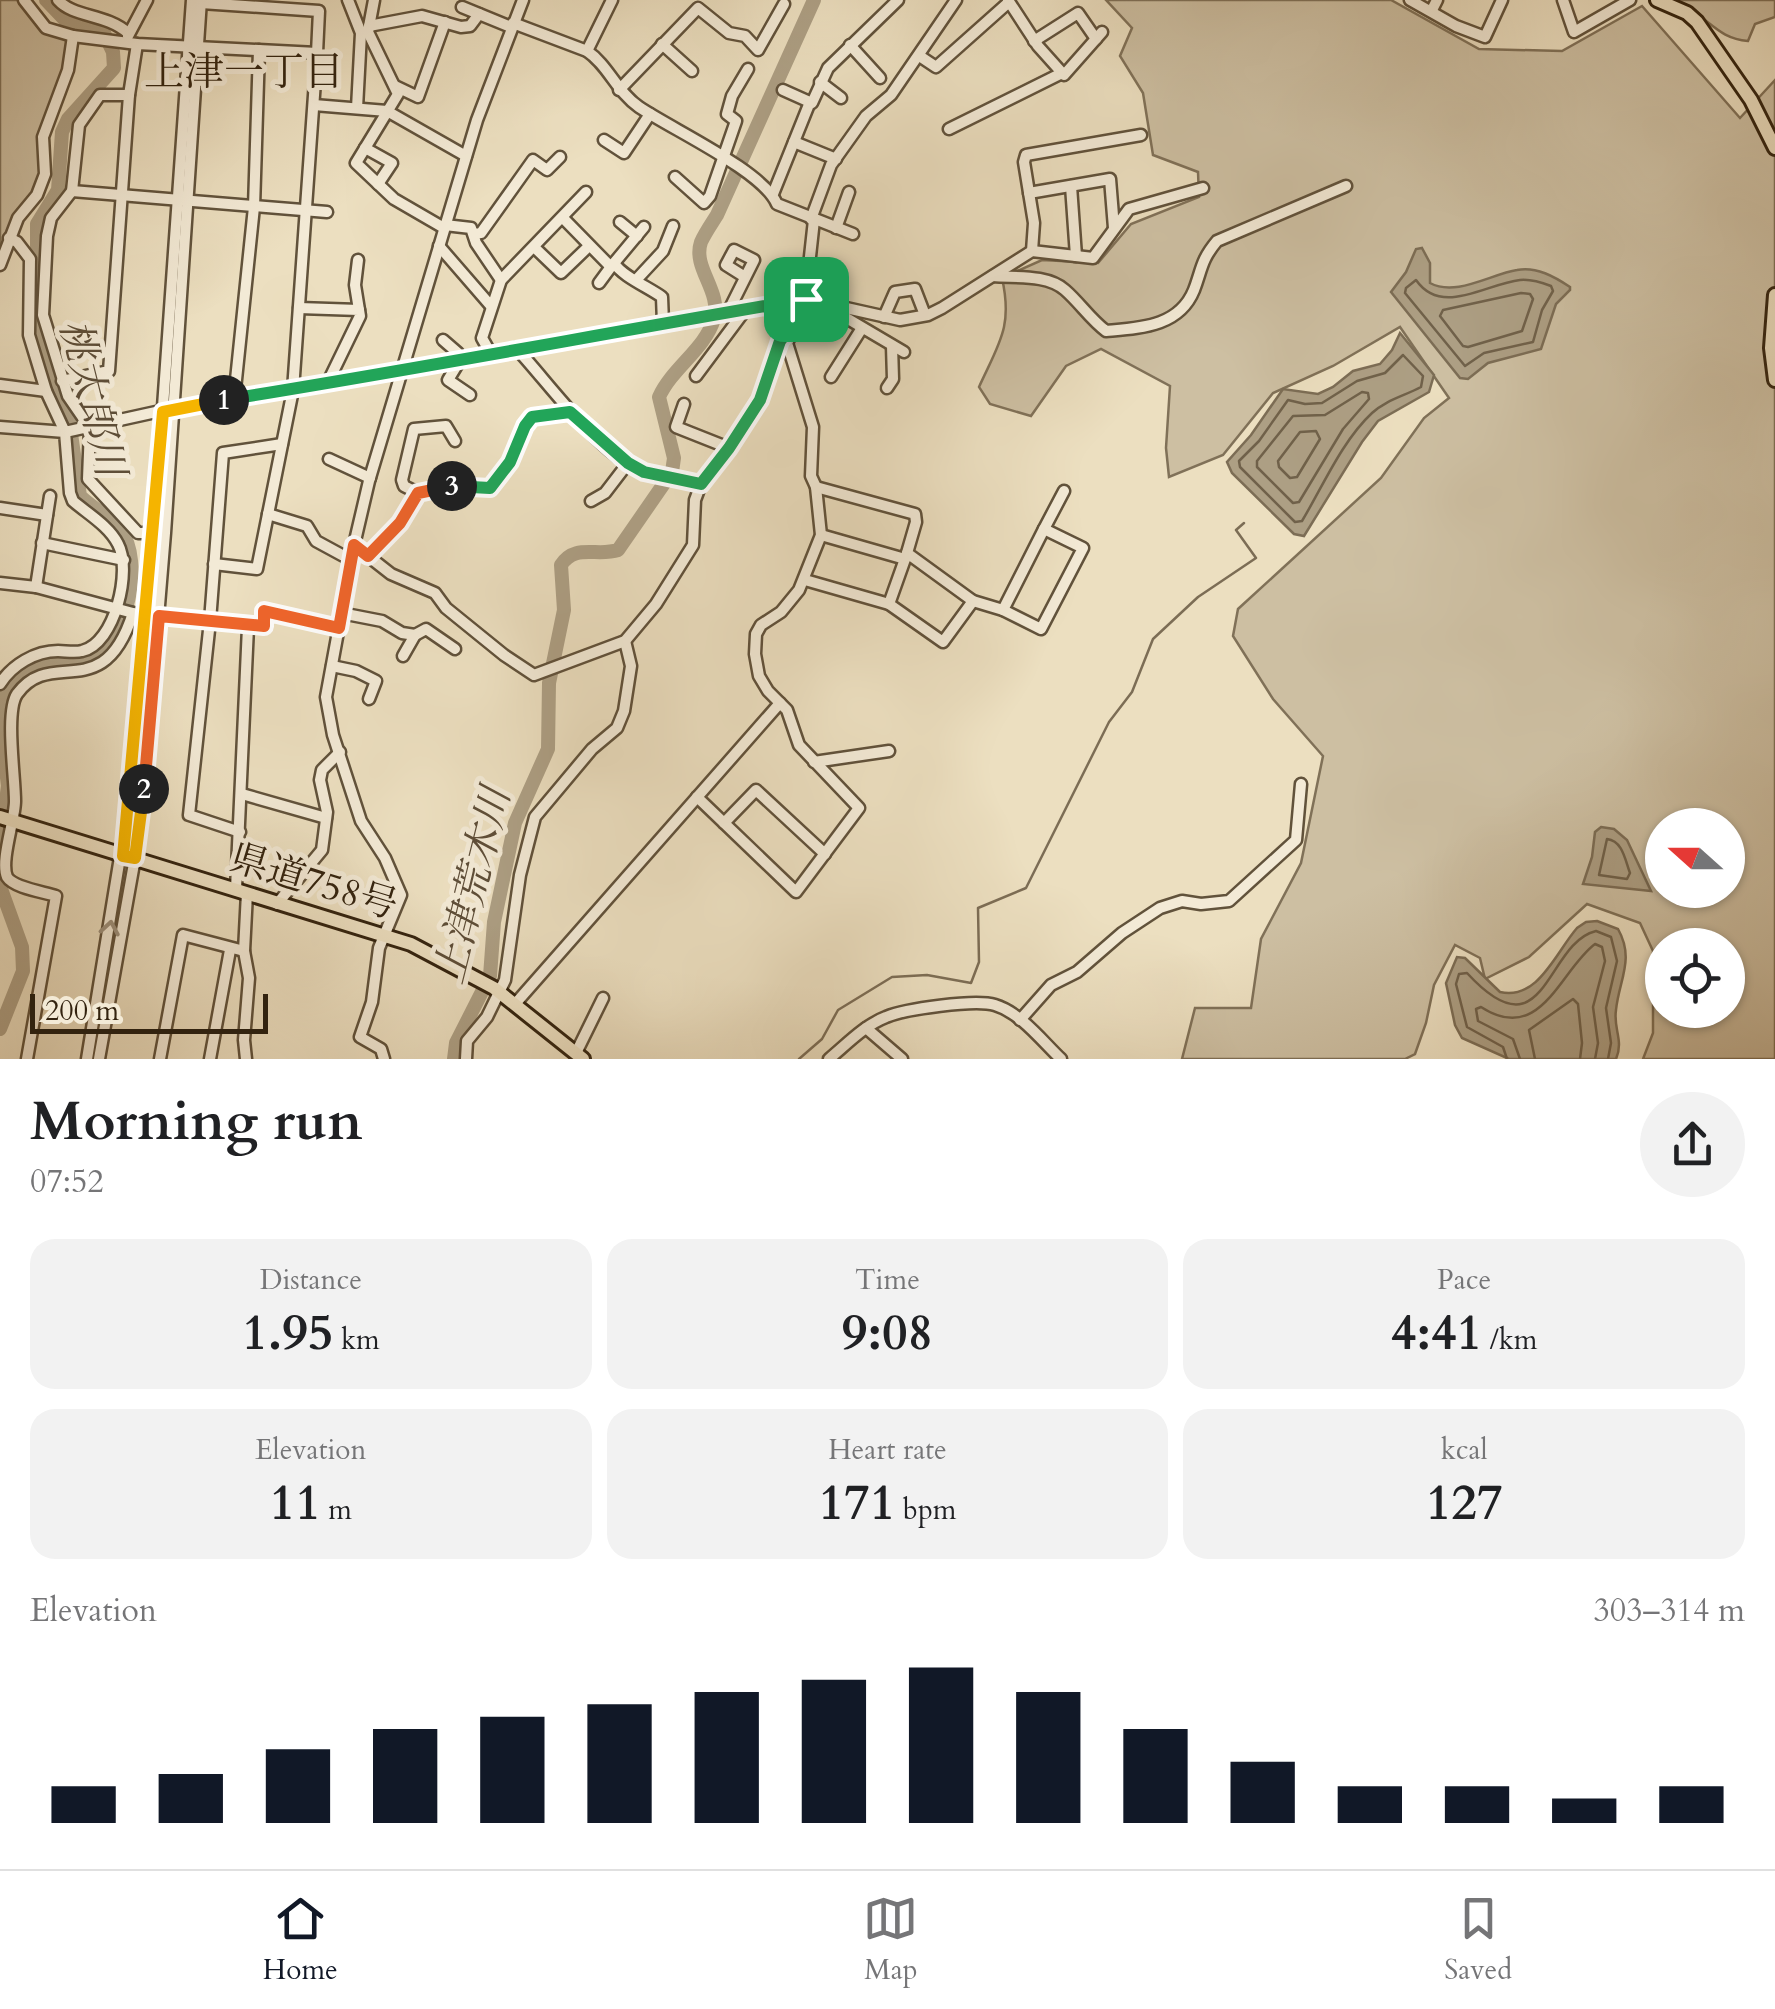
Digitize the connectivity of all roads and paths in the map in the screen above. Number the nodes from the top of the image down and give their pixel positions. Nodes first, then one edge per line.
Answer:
1 (24, 0) edge
2 (58, 0) edge
3 (147, 0) edge
4 (348, 0) edge
5 (374, 0) edge
6 (522, 0) edge
7 (612, 0) edge
8 (898, 0) edge
9 (956, 0) edge
10 (1410, 0) edge
11 (1502, 0) edge
12 (1564, 0) edge
13 (1630, 0) edge
14 (1657, 0) edge
15 (198, 1) edge
16 (1009, 1) edge
17 (784, 4) dead end
18 (296, 5) edge
19 (462, 7) dead end
20 (479, 14) junction
21 (445, 22) junction
22 (512, 25) junction
23 (366, 30) junction
24 (73, 36) junction
25 (131, 40) junction
26 (1034, 41) junction
27 (662, 44) junction
28 (850, 45) junction
29 (194, 46) junction
30 (258, 50) junction
31 (587, 51) junction
32 (316, 54) junction
33 (920, 58) dead end
34 (748, 69) dead end
35 (692, 71) dead end
36 (1062, 72) junction
37 (880, 78) dead end
38 (820, 82) junction
39 (394, 86) junction
40 (619, 90) junction
41 (783, 90) dead end
42 (128, 95) junction
43 (841, 98) dead end
44 (810, 102) junction
45 (314, 105) junction
46 (357, 108) junction
47 (387, 111) junction
48 (650, 114) junction
49 (949, 128) dead end
50 (1140, 136) dead end
51 (604, 140) dead end
52 (794, 142) junction
53 (364, 148) junction
54 (1775, 148) edge
55 (466, 156) junction
56 (560, 157) dead end
57 (722, 159) junction
58 (836, 159) junction
59 (675, 177) dead end
60 (378, 184) junction
61 (1071, 186) junction
62 (1346, 186) dead end
63 (1203, 188) dead end
64 (72, 191) junction
65 (586, 192) dead end
66 (848, 192) dead end
67 (1028, 192) junction
68 (773, 194) junction
69 (121, 196) junction
70 (183, 202) junction
71 (254, 207) junction
72 (306, 210) junction
73 (327, 212) dead end
74 (563, 218) junction
75 (812, 219) junction
76 (620, 222) dead end
77 (445, 226) junction
78 (674, 226) dead end
79 (836, 228) junction
80 (1114, 229) junction
81 (474, 234) junction
82 (853, 234) dead end
83 (9, 238) junction
84 (439, 246) junction
85 (588, 246) junction
86 (534, 247) junction
87 (1032, 250) junction
88 (1076, 256) junction
89 (358, 260) dead end
90 (0, 264) edge
91 (612, 265) junction
92 (992, 276) junction
93 (746, 277) dead end
94 (638, 279) junction
95 (501, 280) junction
96 (599, 283) dead end
97 (879, 286) dead end
98 (894, 294) junction
99 (1775, 295) edge
100 (809, 299) junction
101 (491, 306) junction
102 (844, 307) junction
103 (299, 308) junction
104 (746, 309) junction
105 (358, 310) junction
106 (728, 312) junction
107 (925, 315) junction
108 (884, 317) junction
109 (663, 323) junction
110 (862, 328) junction
111 (443, 340) dead end
112 (892, 346) junction
113 (516, 348) junction
114 (904, 352) dead end
115 (492, 354) junction
116 (460, 362) junction
117 (404, 370) junction
118 (696, 376) dead end
119 (831, 377) dead end
120 (1775, 380) edge
121 (62, 382) junction
122 (328, 382) junction
123 (0, 385) edge
124 (887, 388) dead end
125 (293, 390) junction
126 (46, 391) junction
127 (470, 395) dead end
128 (234, 399) junction
129 (684, 404) dead end
130 (168, 410) junction
131 (570, 412) junction
132 (0, 428) edge
133 (85, 429) junction
134 (65, 432) junction
135 (455, 441) dead end
136 (282, 444) junction
137 (729, 448) junction
138 (329, 459) dead end
139 (628, 463) junction
140 (370, 478) junction
141 (701, 484) junction
142 (816, 487) junction
143 (1064, 491) dead end
144 (418, 493) junction
145 (50, 496) dead end
146 (591, 501) dead end
147 (0, 508) edge
148 (268, 514) junction
149 (47, 515) junction
150 (1044, 529) junction
151 (154, 533) junction
152 (820, 535) junction
153 (42, 543) junction
154 (354, 545) junction
155 (368, 556) junction
156 (906, 556) junction
157 (124, 560) junction
158 (351, 560) junction
159 (214, 564) junction
160 (805, 580) junction
161 (0, 583) edge
162 (36, 588) junction
163 (972, 602) junction
164 (890, 604) junction
165 (115, 607) junction
166 (1003, 610) junction
167 (133, 613) junction
168 (341, 613) junction
169 (152, 616) junction
170 (210, 621) junction
171 (248, 626) junction
172 (339, 628) junction
173 (415, 635) junction
174 (625, 641) junction
175 (455, 649) dead end
176 (403, 656) dead end
177 (332, 666) junction
178 (4, 671) edge
179 (0, 684) edge
180 (370, 700) dead end
181 (780, 703) junction
182 (888, 751) dead end
183 (340, 752) junction
184 (814, 762) junction
185 (1301, 784) dead end
186 (242, 794) junction
187 (697, 797) junction
188 (326, 818) junction
189 (6, 819) edge
190 (724, 823) junction
191 (240, 832) junction
192 (825, 854) junction
193 (129, 857) junction
194 (241, 891) junction
195 (278, 904) junction
196 (384, 935) junction
197 (230, 950) junction
198 (244, 951) junction
199 (497, 990) junction
200 (604, 998) dead end
201 (515, 1004) junction
202 (1020, 1020) junction
203 (866, 1028) junction
204 (580, 1056) edge
205 (27, 1059) edge
206 (87, 1059) edge
207 (99, 1059) edge
208 (160, 1059) edge
209 (210, 1059) edge
210 (246, 1059) edge
211 (384, 1059) edge
212 (466, 1059) edge
213 (830, 1059) edge
214 (902, 1059) edge
215 (1061, 1059) edge

1 - 24 street
2 - 25 street
3 - 25 street
4 - 23 street
5 - 23 street
6 - 22 street
7 - 31 street
8 - 28 street
9 - 58 street
10 - 11 street
12 - 13 street
14 - 54 main road
15 - 18 street
15 - 29 street
16 - 26 street
16 - 33 street
17 - 27 street
18 - 32 street
19 - 20 street
20 - 21 street
20 - 22 street
21 - 23 street
21 - 39 street
22 - 31 street
22 - 55 street
23 - 39 street
23 - 46 street
24 - 25 street
24 - 83 street
25 - 29 street
25 - 42 street
26 - 36 street
26 - 36 street
27 - 35 street
27 - 40 street
28 - 37 street
28 - 38 street
29 - 30 street
29 - 70 street
30 - 32 street
30 - 71 street
31 - 40 street
32 - 45 street
34 - 57 street
36 - 49 street
38 - 43 street
38 - 44 street
39 - 47 street
40 - 48 street
41 - 44 street
42 - 64 street
42 - 69 street
44 - 52 street
45 - 46 street
45 - 72 street
46 - 47 street
47 - 53 street
47 - 55 street
48 - 51 street
48 - 57 street
50 - 67 street
52 - 58 street
52 - 68 street
53 - 60 street
53 - 60 street
55 - 77 street
56 - 81 street
57 - 59 street
57 - 68 street
58 - 75 street
60 - 77 street
61 - 67 street
61 - 80 street
61 - 88 street
62 - 92 street
63 - 80 street
64 - 69 street
64 - 121 street
65 - 74 street
66 - 79 street
67 - 87 street
68 - 75 street
69 - 70 street
69 - 121 street
70 - 71 street
70 - 130 street
71 - 72 street
71 - 128 street
72 - 73 street
72 - 103 street
74 - 85 street
74 - 86 street
75 - 79 street
75 - 100 street
76 - 91 street
77 - 81 street
77 - 84 street
78 - 94 street
79 - 82 street
80 - 88 street
81 - 95 street
83 - 90 street
83 - 126 street
84 - 101 street
84 - 117 street
85 - 86 street
85 - 91 street
86 - 95 street
87 - 88 street
87 - 92 street
89 - 105 street
91 - 94 street
91 - 96 street
92 - 107 street
93 - 106 street
94 - 109 street
95 - 101 street
97 - 98 street
98 - 107 street
98 - 108 street
99 - 120 main road
100 - 102 street
100 - 104 street
100 - 137 street
100 - 142 street
101 - 115 street
102 - 108 street
102 - 110 street
103 - 105 street
103 - 125 street
104 - 106 street
104 - 118 street
105 - 122 street
106 - 109 street
107 - 108 street
109 - 113 street
110 - 112 street
110 - 119 street
111 - 116 street
112 - 114 street
112 - 124 street
113 - 115 street
113 - 131 street
115 - 116 street
116 - 117 street
116 - 127 street
117 - 122 street
117 - 140 street
121 - 133 street
122 - 125 street
123 - 126 street
125 - 128 street
125 - 136 street
126 - 134 street
128 - 130 street
129 - 137 street
130 - 133 street
130 - 151 street
130 - 169 street
131 - 139 street
131 - 144 street
132 - 134 street
133 - 134 street
133 - 151 street
134 - 157 street
135 - 144 street
136 - 148 street
136 - 159 street
137 - 141 street
138 - 140 street
139 - 141 street
139 - 146 street
140 - 154 street
141 - 174 street
142 - 152 street
142 - 156 street
143 - 150 street
144 - 155 street
145 - 149 street
147 - 149 street
148 - 158 street
148 - 159 street
149 - 153 street
150 - 166 street
150 - 166 street
151 - 169 street
152 - 156 street
152 - 160 street
153 - 157 street
153 - 162 street
154 - 155 street
154 - 158 street
155 - 174 street
156 - 163 street
156 - 164 street
157 - 165 street
158 - 168 street
159 - 170 street
160 - 164 street
160 - 181 street
161 - 162 street
162 - 165 street
163 - 164 street
163 - 166 street
165 - 167 street
165 - 178 street
167 - 169 street
167 - 189 street
168 - 172 street
168 - 173 street
169 - 170 street
169 - 193 street
170 - 171 street
170 - 191 street
171 - 172 street
171 - 186 street
172 - 177 street
173 - 175 street
173 - 176 street
174 - 199 street
177 - 180 street
177 - 183 street
178 - 179 street
181 - 184 street
181 - 187 street
182 - 184 street
183 - 188 street
183 - 196 street
184 - 192 street
185 - 202 street
186 - 188 street
186 - 191 street
187 - 190 street
187 - 201 street
188 - 195 street
189 - 193 main road, 県道758号
189 - 205 street
190 - 192 street
190 - 192 street
191 - 194 street
193 - 194 main road, 県道758号
206 -> 193 street
193 - 207 street
194 - 195 main road, 県道758号
194 - 198 street
195 - 196 main road, 県道758号
196 - 199 main road, 県道758号
196 - 211 street
197 - 198 street
197 - 208 street
197 - 209 street
198 - 210 street
199 - 201 main road, 県道758号
199 - 212 street
200 - 204 street
201 - 204 main road, 県道758号
202 - 203 street
202 - 215 street
203 - 213 street
203 - 214 street

